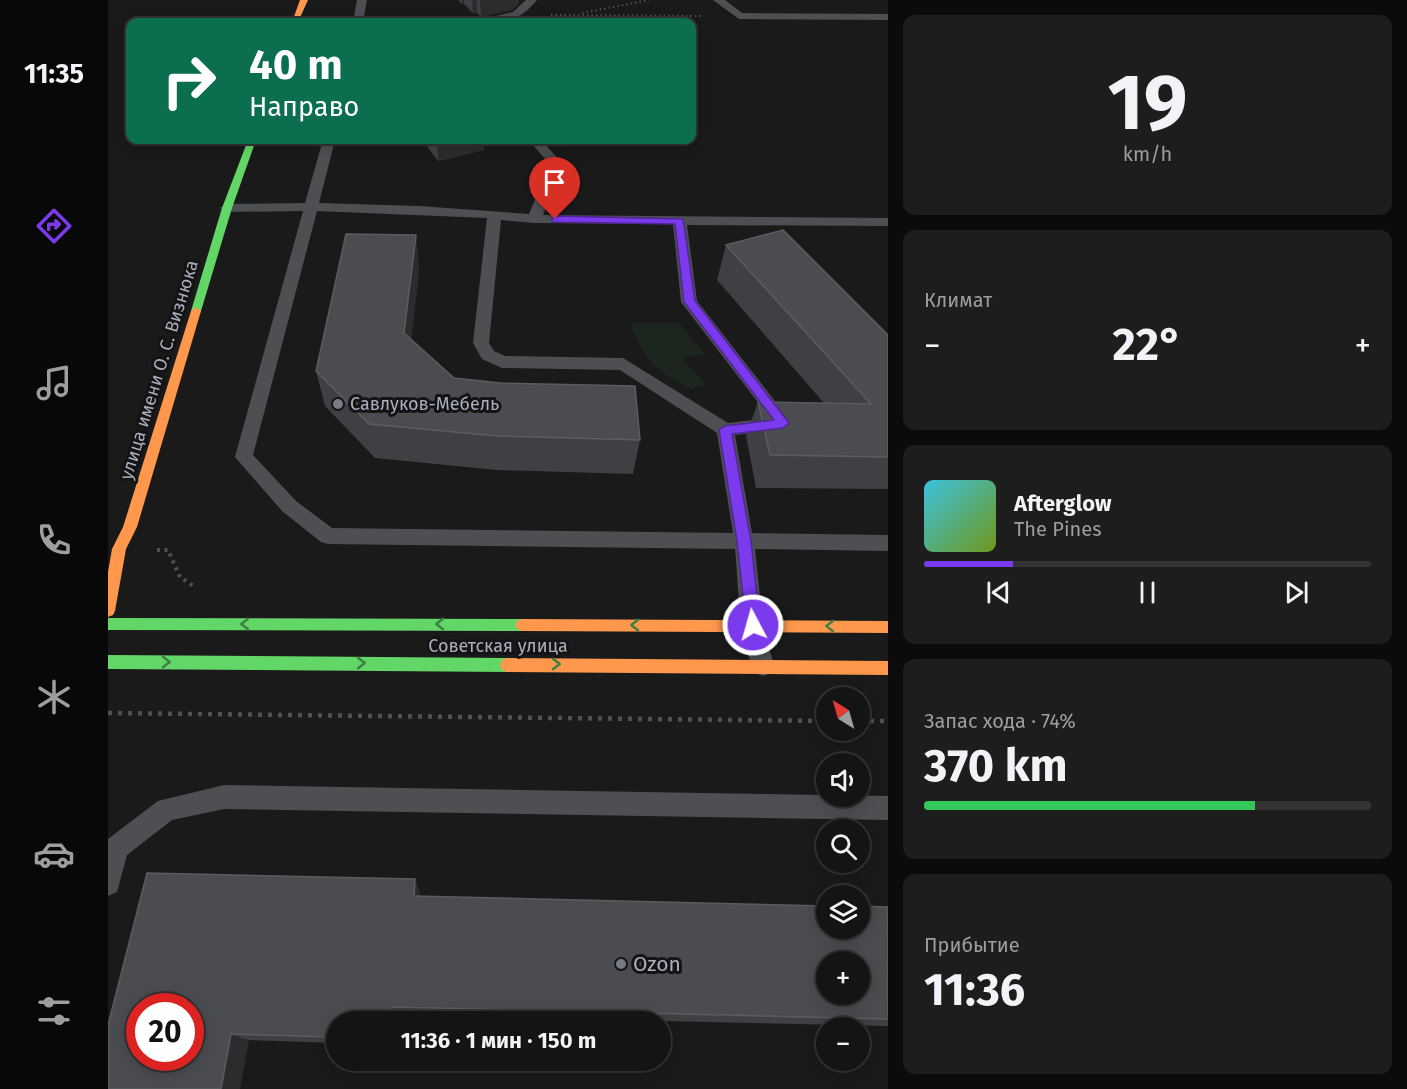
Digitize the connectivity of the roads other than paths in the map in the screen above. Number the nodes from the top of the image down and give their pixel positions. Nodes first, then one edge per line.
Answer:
1 (303, 0) edge
2 (362, 0) edge
3 (532, 0) edge
4 (718, 0) edge
5 (830, 6) dead end
6 (846, 17) junction
7 (888, 17) edge
8 (296, 18) edge
9 (359, 18) edge
10 (502, 18) edge
11 (251, 144) edge
12 (327, 144) edge
13 (539, 144) edge
14 (309, 207) junction
15 (227, 208) junction
16 (494, 214) junction
17 (534, 219) junction
18 (680, 221) junction
19 (762, 221) junction
20 (888, 222) edge
21 (776, 235) edge
22 (725, 430) junction
23 (744, 541) junction
24 (888, 543) edge
25 (108, 611) edge
26 (108, 624) edge
27 (753, 625) junction
28 (888, 627) edge
29 (108, 662) edge
30 (763, 666) junction
31 (888, 668) edge
32 (888, 808) edge
33 (108, 883) edge

1 - 8 main road
2 - 9 lane
3 - 10 lane
4 - 6 lane
5 - 6 lane
6 - 7 lane
11 - 15 main road, улица имени О. С. Визнюка
12 - 14 lane
13 - 17 lane
14 - 15 lane
14 - 16 lane
14 - 23 lane
15 - 25 main road, улица имени О. С. Визнюка
16 - 17 lane
16 - 22 lane
17 - 18 lane
18 - 19 lane
18 - 22 lane
19 - 20 lane
19 - 21 lane
22 - 23 lane
23 - 24 lane
23 - 27 lane
27 -> 26 main road, Советская улица
28 -> 27 main road, Советская улица
27 - 30 lane
29 -> 30 main road, Советская улица
30 - 31 main road, Советская улица
32 - 33 lane

